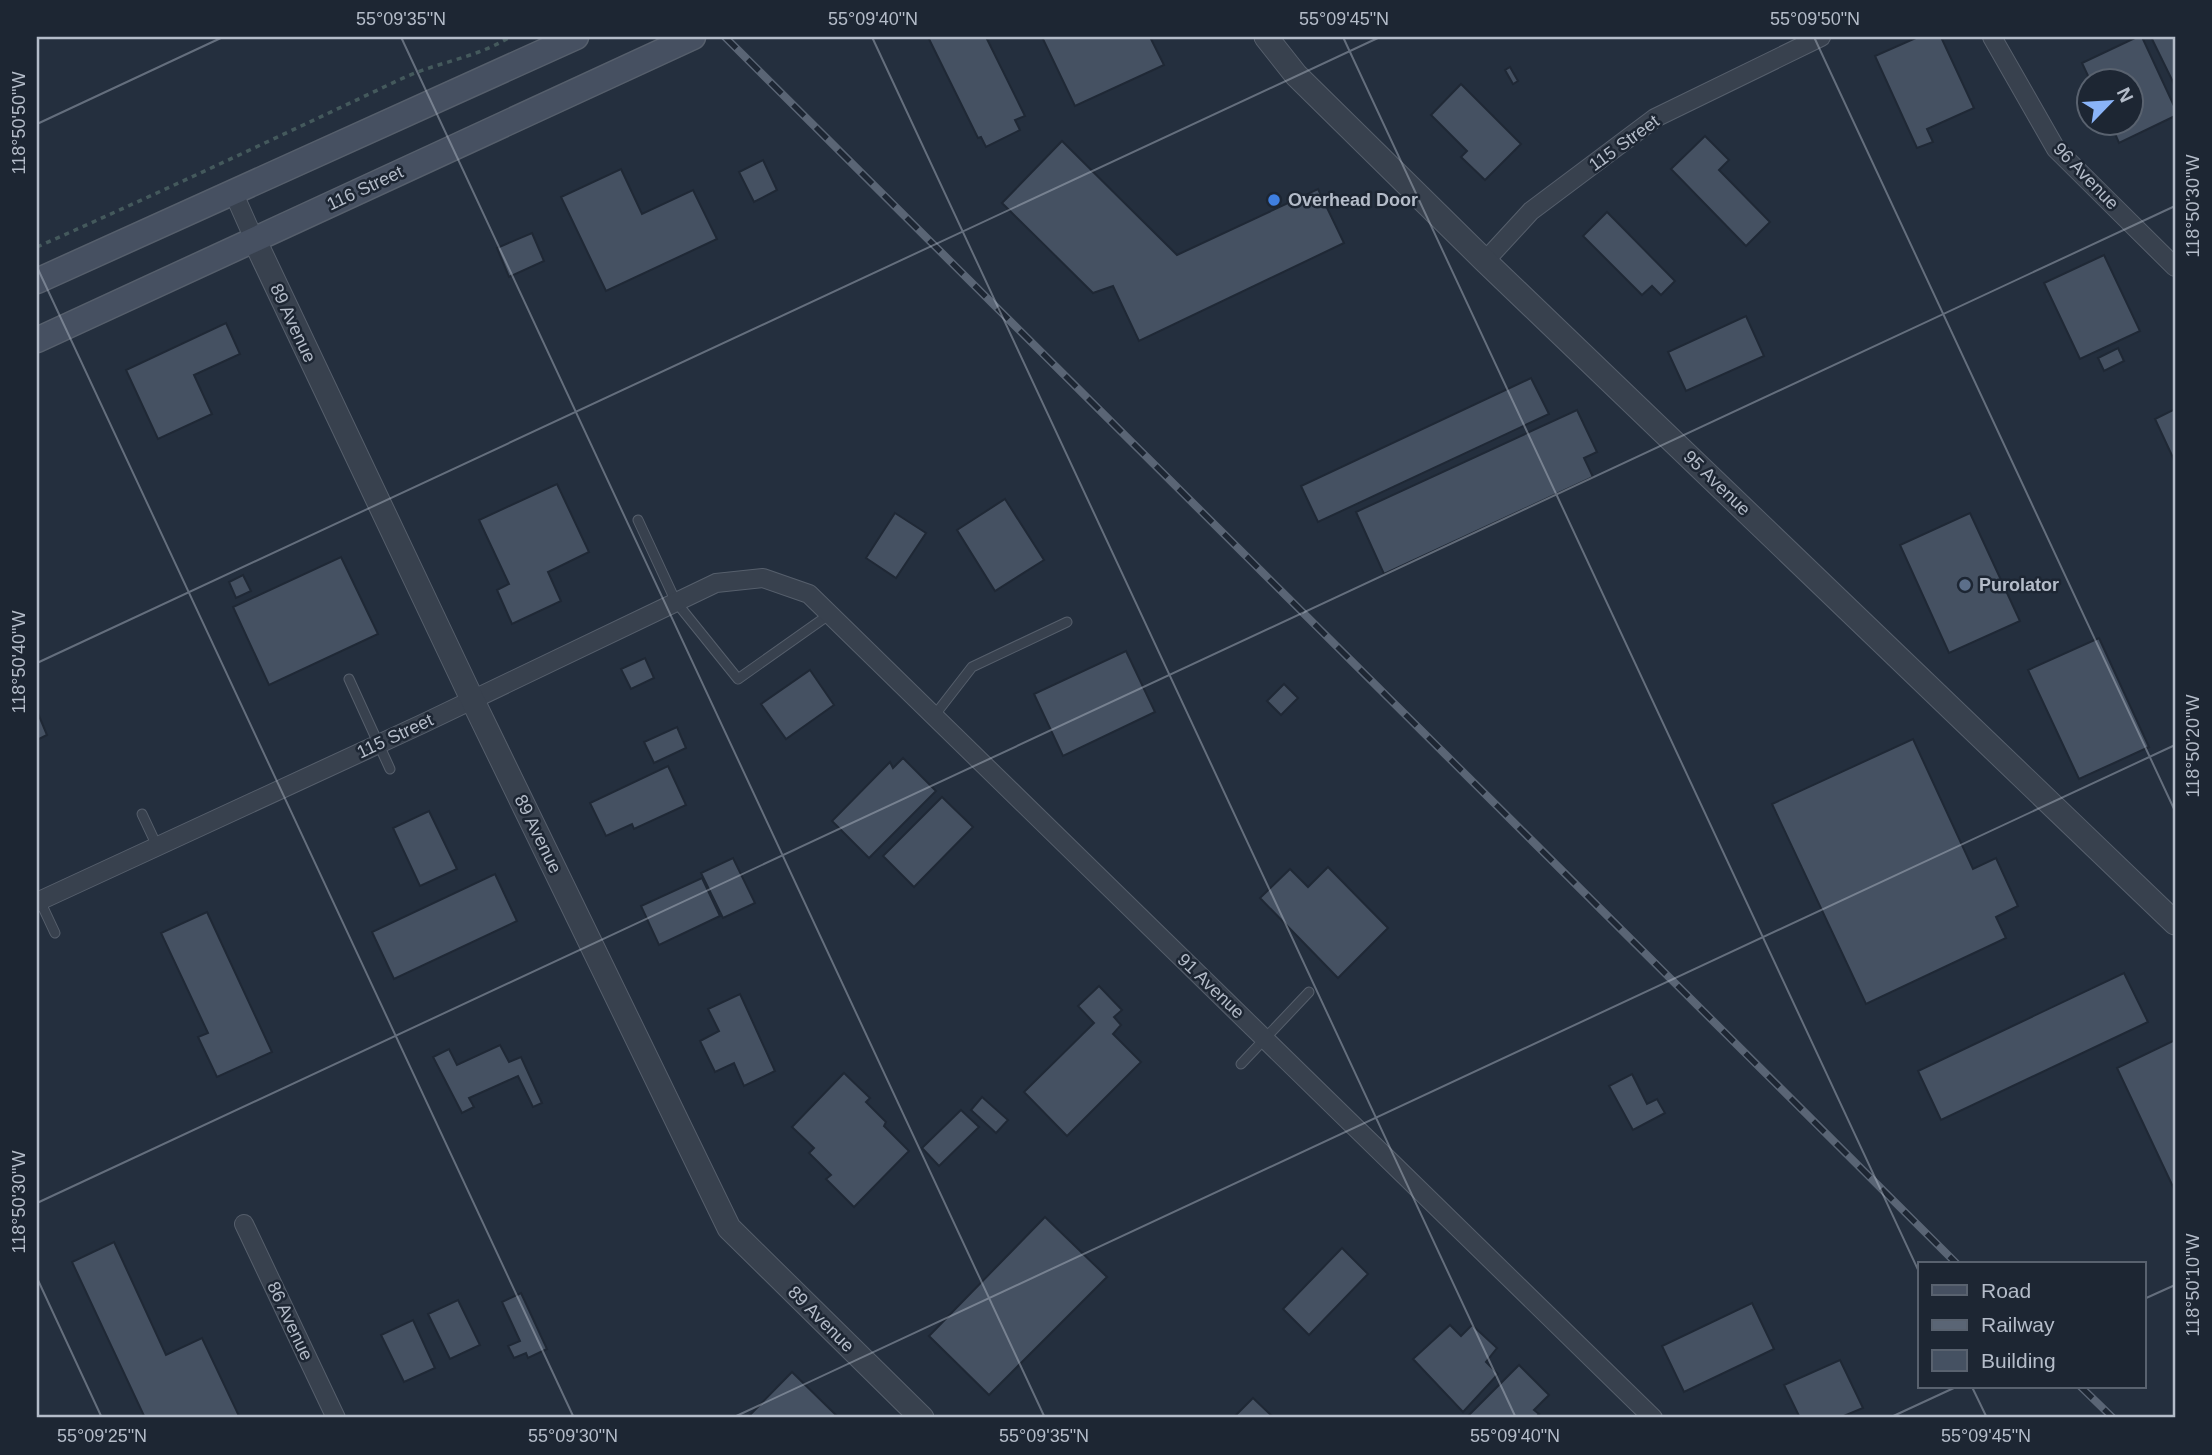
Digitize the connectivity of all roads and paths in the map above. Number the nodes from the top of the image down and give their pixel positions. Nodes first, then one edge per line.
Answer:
1 (510, 37) edge
2 (576, 37) edge
3 (693, 37) edge
4 (1266, 37) edge
5 (1821, 37) edge
6 (1992, 37) edge
7 (234, 194) junction
8 (254, 239) junction
9 (37, 247) edge
10 (1485, 261) junction
11 (2175, 267) edge
12 (37, 281) edge
13 (37, 340) edge
14 (638, 520) dead end
15 (755, 579) joint
16 (676, 602) junction
17 (830, 614) junction
18 (1067, 622) dead end
19 (349, 679) dead end
20 (472, 699) junction
21 (934, 716) junction
22 (378, 744) junction
23 (390, 769) dead end
24 (142, 814) dead end
25 (157, 846) junction
26 (39, 902) edge
27 (2175, 923) edge
28 (55, 933) dead end
29 (1308, 992) dead end
30 (1265, 1039) junction
31 (1241, 1064) dead end
32 (244, 1224) dead end
33 (336, 1418) edge
34 (920, 1418) edge
35 (1653, 1418) edge

1 - 9 path
2 - 7 main road
3 - 8 main road, 116 Street
4 - 10 street, 95 Avenue
5 - 10 street, 115 Street
6 - 11 street, 96 Avenue
7 - 8 street, 89 Avenue
7 - 12 main road
8 - 13 main road, 116 Street
8 - 20 street, 89 Avenue
10 - 27 street, 95 Avenue
14 - 16 lane
15 - 16 street, 115 Street
15 - 17 street, 91 Avenue
16 - 17 lane
16 - 20 street, 115 Street
17 - 21 street, 91 Avenue
18 - 21 lane
19 - 22 lane
20 - 22 street, 115 Street
20 - 34 street, 89 Avenue
21 - 30 street, 91 Avenue
22 - 23 lane
22 - 25 street, 115 Street
24 - 25 lane
25 - 26 street, 115 Street
26 - 28 lane
29 - 30 lane
30 - 31 lane
30 - 35 street, 91 Avenue
32 - 33 street, 86 Avenue

